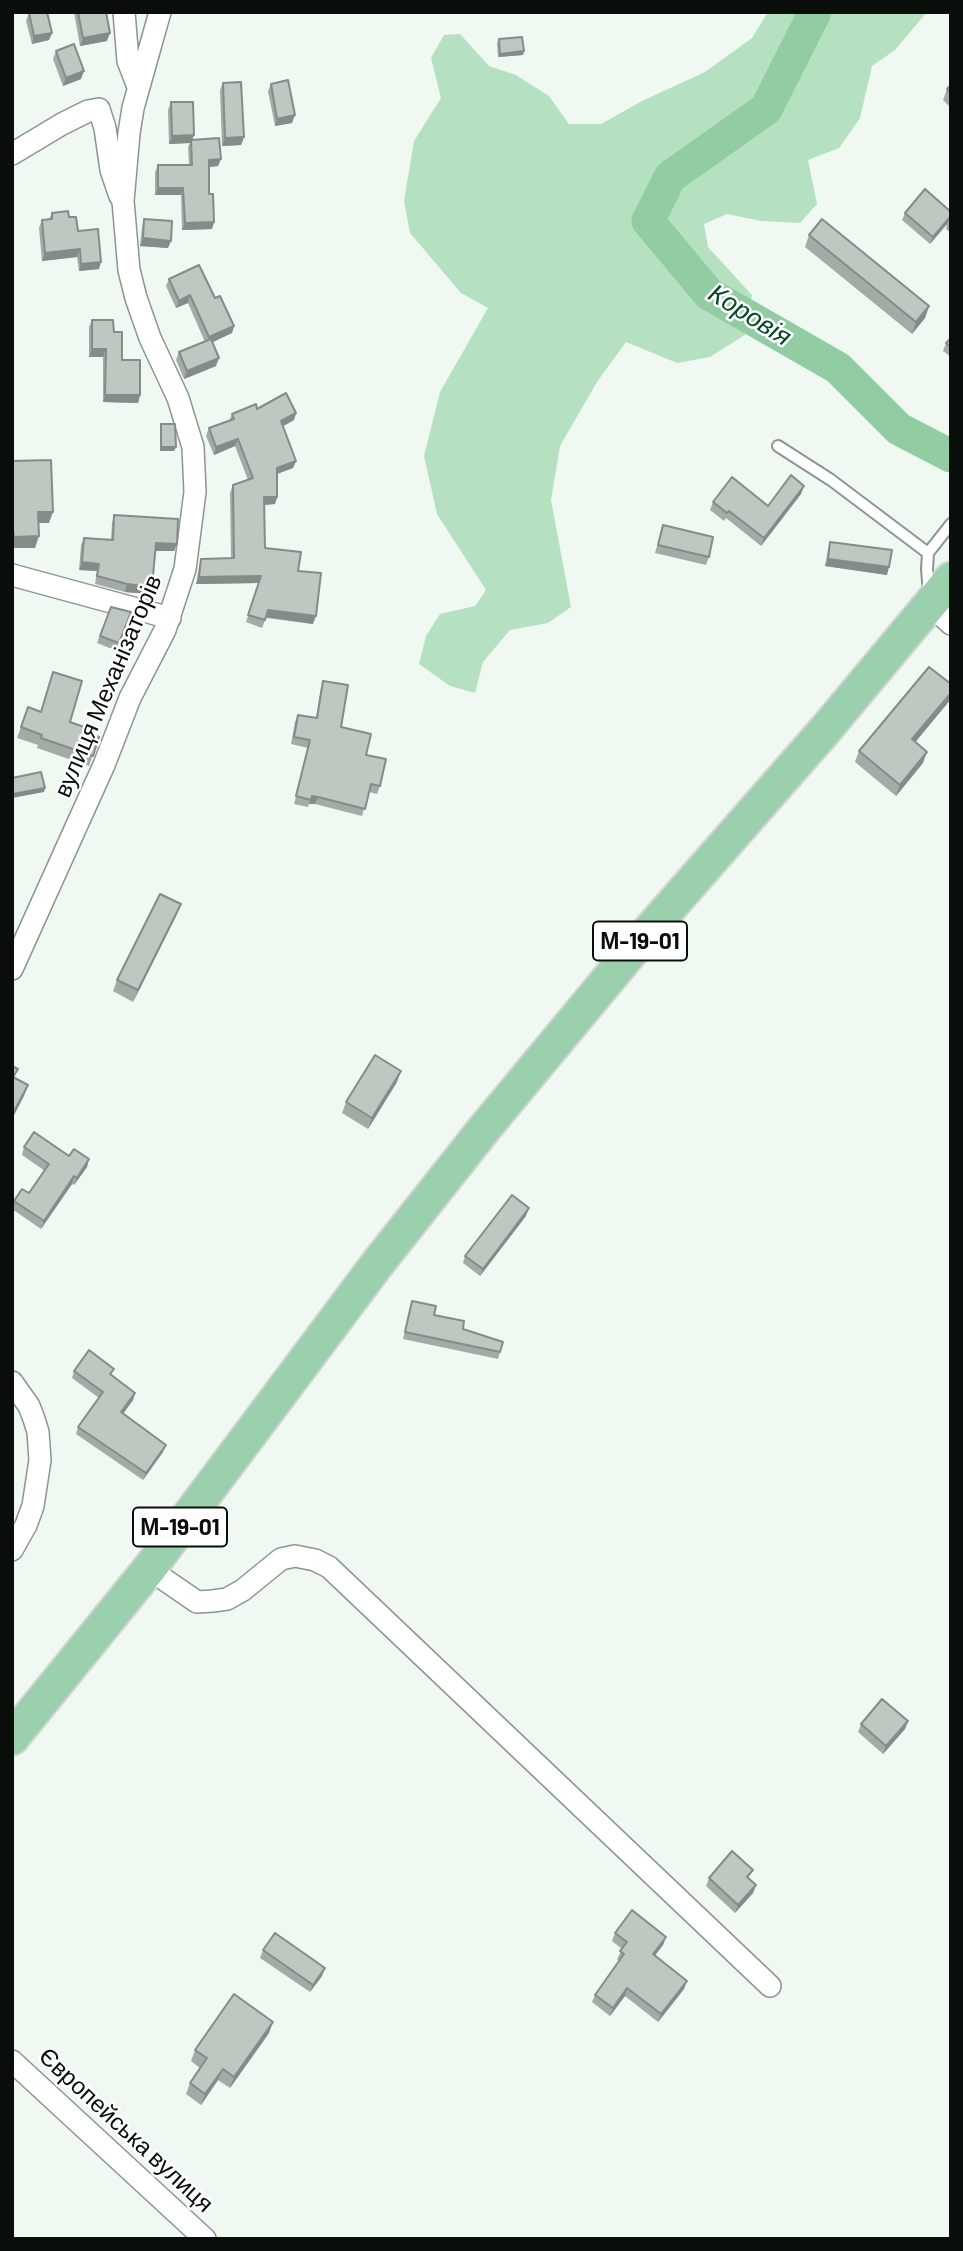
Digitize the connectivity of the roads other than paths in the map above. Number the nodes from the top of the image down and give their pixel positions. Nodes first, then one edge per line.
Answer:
1 (124, 12) edge
2 (160, 12) edge
3 (138, 87) junction
4 (12, 154) edge
5 (123, 201) junction
6 (778, 446) dead end
7 (951, 524) edge
8 (928, 553) junction
9 (12, 575) edge
10 (951, 579) edge
11 (940, 614) edge
12 (170, 618) junction
13 (12, 969) edge
14 (12, 1382) edge
15 (12, 1549) edge
16 (149, 1569) junction
17 (12, 1738) edge
18 (770, 1986) dead end
19 (12, 2061) edge
20 (205, 2239) edge

1 - 3 street, вулиця Механізаторів
2 - 3 street, вулиця Механізаторів
3 - 5 street, вулиця Механізаторів
4 - 5 street
5 - 12 street, вулиця Механізаторів
6 - 8 lane
7 - 8 lane
8 - 11 lane
9 - 12 street
10 - 11 main road, М-19-01
11 - 16 main road, М-19-01
12 - 13 street, вулиця Механізаторів
14 - 15 street
16 - 17 main road, М-19-01
16 - 18 street
19 - 20 street, Європейська вулиця

